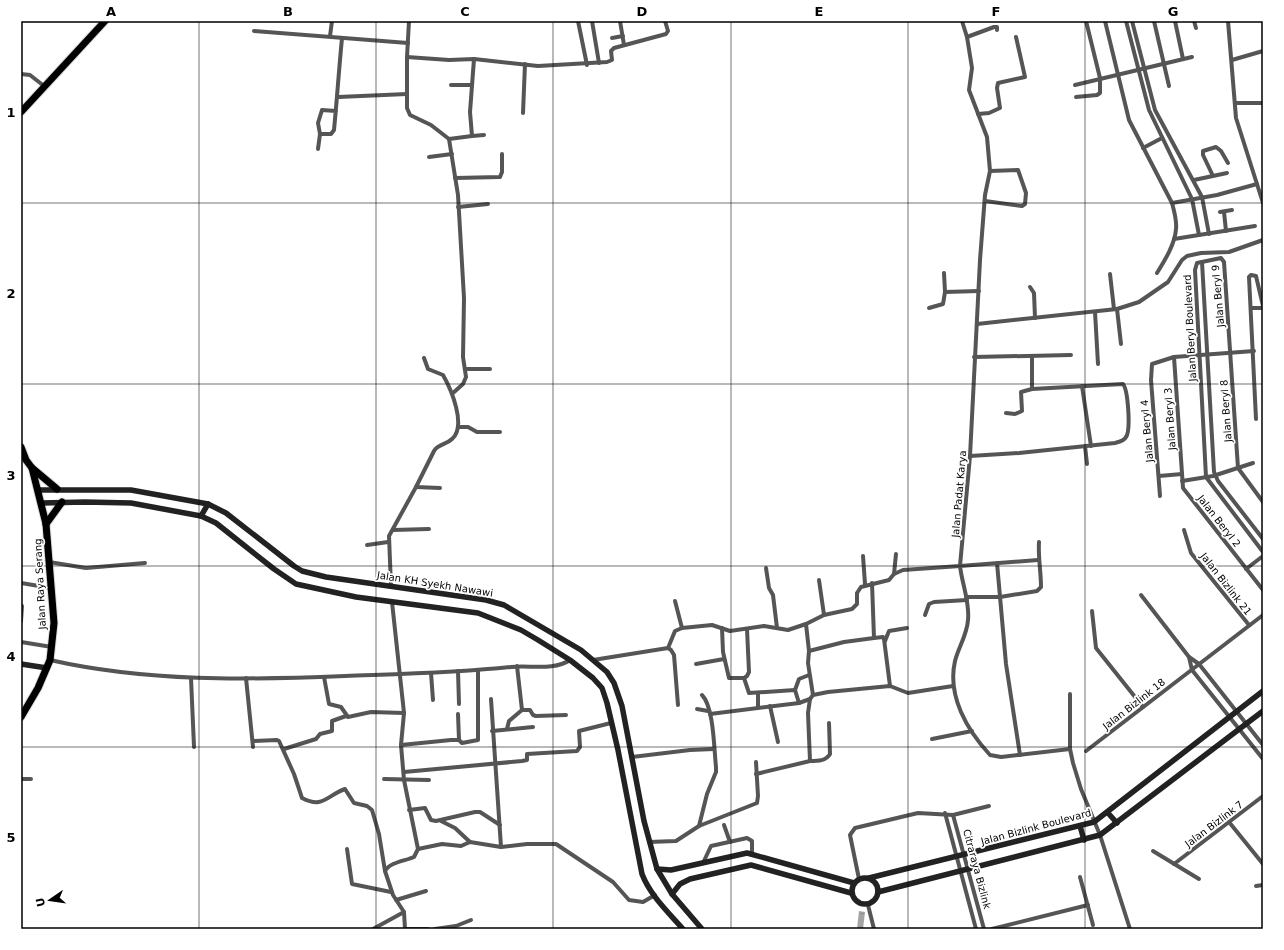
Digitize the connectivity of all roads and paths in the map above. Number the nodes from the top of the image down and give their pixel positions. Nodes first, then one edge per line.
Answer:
1 (105, 21) edge
2 (332, 21) edge
3 (409, 21) edge
4 (578, 21) edge
5 (592, 21) edge
6 (620, 21) edge
7 (665, 21) edge
8 (962, 21) edge
9 (1086, 21) edge
10 (1105, 21) edge
11 (1126, 21) edge
12 (1132, 21) edge
13 (1154, 21) edge
14 (1175, 21) edge
15 (1194, 21) edge
16 (1228, 21) edge
17 (1196, 28) dead end
18 (997, 30) dead end
19 (254, 31) dead end
20 (330, 36) junction
21 (623, 36) junction
22 (968, 37) junction
23 (1016, 37) dead end
24 (342, 38) junction
25 (612, 38) dead end
26 (408, 43) junction
27 (624, 45) junction
28 (1263, 51) edge
29 (407, 57) junction
30 (1192, 57) dead end
31 (474, 59) junction
32 (1183, 59) junction
33 (1232, 60) junction
34 (599, 63) junction
35 (525, 64) junction
36 (1164, 64) junction
37 (587, 65) junction
38 (1145, 68) junction
39 (1138, 70) junction
40 (21, 74) edge
41 (1117, 74) junction
42 (1100, 78) junction
43 (451, 85) dead end
44 (472, 85) junction
45 (1074, 85) dead end
46 (44, 86) junction
47 (1169, 86) dead end
48 (407, 94) junction
49 (338, 97) junction
50 (1076, 97) dead end
51 (1263, 103) edge
52 (1236, 104) junction
53 (21, 111) edge
54 (336, 111) junction
55 (523, 113) dead end
56 (978, 114) junction
57 (1165, 129) junction
58 (1159, 132) junction
59 (320, 134) junction
60 (484, 135) dead end
61 (472, 136) junction
62 (1162, 138) junction
63 (449, 139) junction
64 (1143, 148) junction
65 (318, 149) dead end
66 (452, 154) junction
67 (502, 154) dead end
68 (429, 157) dead end
69 (1228, 163) dead end
70 (990, 171) junction
71 (1227, 173) dead end
72 (1213, 176) junction
73 (455, 178) junction
74 (1194, 180) junction
75 (1257, 184) junction
76 (1202, 198) junction
77 (1192, 199) junction
78 (985, 201) junction
79 (1172, 203) junction
80 (1263, 203) edge
81 (488, 204) dead end
82 (458, 208) junction
83 (1232, 210) dead end
84 (1256, 226) dead end
85 (1226, 231) junction
86 (1209, 234) junction
87 (1199, 235) junction
88 (1174, 239) junction
89 (1263, 240) edge
90 (1202, 262) junction
91 (944, 273) dead end
92 (1157, 273) dead end
93 (1110, 274) dead end
94 (1030, 287) dead end
95 (979, 291) junction
96 (945, 292) junction
97 (1263, 307) edge
98 (929, 308) dead end
99 (1251, 308) junction
100 (1116, 309) junction
101 (1095, 312) junction
102 (1035, 318) junction
103 (977, 324) junction
104 (1121, 344) dead end
105 (1254, 351) junction
106 (1230, 353) junction
107 (1071, 355) dead end
108 (1203, 355) junction
109 (1032, 356) junction
110 (974, 357) junction
111 (1174, 357) junction
112 (424, 358) dead end
113 (1098, 364) dead end
114 (466, 369) junction
115 (490, 369) dead end
116 (1082, 386) junction
117 (1032, 389) junction
118 (453, 393) junction
119 (1006, 413) dead end
120 (1256, 419) dead end
121 (458, 427) junction
122 (500, 432) dead end
123 (1085, 446) junction
124 (1091, 446) junction
125 (21, 447) edge
126 (970, 456) junction
127 (1253, 463) dead end
128 (1087, 464) dead end
129 (32, 468) junction
130 (1238, 468) junction
131 (1182, 474) junction
132 (1159, 476) junction
133 (1211, 476) junction
134 (1182, 481) junction
135 (416, 487) junction
136 (440, 488) dead end
137 (38, 490) junction
138 (57, 490) junction
139 (1160, 496) dead end
140 (62, 502) junction
141 (1263, 502) edge
142 (42, 503) junction
143 (208, 504) junction
144 (201, 516) junction
145 (46, 524) junction
146 (429, 529) dead end
147 (393, 530) junction
148 (1184, 530) dead end
149 (1263, 539) edge
150 (388, 542) junction
151 (1038, 542) dead end
152 (367, 545) dead end
153 (1263, 552) edge
154 (896, 554) dead end
155 (863, 556) dead end
156 (1263, 556) edge
157 (1038, 560) junction
158 (49, 562) junction
159 (145, 563) dead end
160 (996, 563) junction
161 (960, 566) junction
162 (766, 568) dead end
163 (1246, 569) junction
164 (894, 574) junction
165 (819, 580) dead end
166 (21, 583) edge
167 (872, 583) junction
168 (865, 584) junction
169 (391, 586) junction
170 (51, 588) junction
171 (1263, 590) edge
172 (1141, 595) dead end
173 (1000, 597) junction
174 (967, 598) junction
175 (675, 601) dead end
176 (392, 602) junction
177 (22, 606) edge
178 (1092, 611) dead end
179 (824, 615) junction
180 (925, 615) dead end
181 (1263, 615) edge
182 (21, 621) edge
183 (806, 624) junction
184 (1248, 625) junction
185 (682, 628) junction
186 (722, 628) junction
187 (777, 628) junction
188 (907, 628) dead end
189 (747, 629) junction
190 (874, 638) junction
191 (885, 641) junction
192 (21, 642) edge
193 (52, 647) junction
194 (668, 648) junction
195 (809, 651) junction
196 (1189, 656) junction
197 (50, 660) junction
198 (570, 660) junction
199 (593, 660) junction
200 (724, 660) junction
201 (21, 664) edge
202 (696, 664) dead end
203 (1199, 664) junction
204 (517, 666) junction
205 (47, 668) junction
206 (478, 670) junction
207 (1192, 670) junction
208 (458, 671) junction
209 (432, 673) junction
210 (400, 674) junction
211 (809, 675) junction
212 (324, 677) junction
213 (191, 678) junction
214 (246, 678) junction
215 (744, 678) junction
216 (890, 686) junction
217 (954, 686) junction
218 (795, 690) junction
219 (1263, 691) edge
220 (758, 693) junction
221 (1070, 694) dead end
222 (702, 695) dead end
223 (813, 695) junction
224 (490, 699) dead end
225 (810, 699) junction
226 (433, 700) dead end
227 (799, 703) junction
228 (459, 704) dead end
229 (678, 705) dead end
230 (770, 706) junction
231 (758, 707) junction
232 (1143, 707) junction
233 (697, 709) dead end
234 (522, 710) junction
235 (1236, 711) junction
236 (1263, 711) edge
237 (709, 712) junction
238 (404, 713) junction
239 (458, 714) dead end
240 (566, 715) dead end
241 (346, 716) junction
242 (1230, 716) junction
243 (21, 718) edge
244 (611, 723) junction
245 (829, 723) dead end
246 (1246, 723) junction
247 (533, 727) dead end
248 (1239, 728) junction
249 (507, 729) junction
250 (492, 731) junction
251 (972, 731) junction
252 (932, 739) dead end
253 (459, 740) junction
254 (253, 741) junction
255 (778, 742) dead end
256 (402, 745) junction
257 (1263, 745) edge
258 (194, 747) dead end
259 (253, 747) dead end
260 (284, 749) junction
261 (714, 749) junction
262 (1070, 749) junction
263 (1086, 751) dead end
264 (1020, 755) junction
265 (632, 757) junction
266 (1263, 760) edge
267 (810, 761) junction
268 (756, 762) dead end
269 (496, 764) junction
270 (404, 772) junction
271 (756, 774) junction
272 (21, 779) edge
273 (31, 779) dead end
274 (384, 779) dead end
275 (404, 780) junction
276 (429, 780) dead end
277 (1263, 796) edge
278 (990, 806) dead end
279 (409, 810) junction
280 (945, 813) junction
281 (1108, 813) junction
282 (953, 815) junction
283 (441, 821) junction
284 (1094, 822) junction
285 (1230, 822) junction
286 (1117, 823) junction
287 (500, 825) junction
288 (724, 825) dead end
289 (699, 826) junction
290 (1080, 826) junction
291 (1100, 835) junction
292 (1084, 840) junction
293 (470, 842) junction
294 (649, 842) junction
295 (730, 842) junction
296 (501, 847) junction
297 (347, 849) dead end
298 (418, 850) junction
299 (1153, 851) dead end
300 (752, 854) junction
301 (960, 856) junction
302 (703, 863) junction
303 (1174, 864) junction
304 (1263, 864) edge
305 (658, 869) junction
306 (968, 869) junction
307 (960, 871) junction
308 (385, 872) junction
309 (869, 878) junction
310 (1080, 878) dead end
311 (1198, 880) dead end
312 (856, 881) junction
313 (1263, 885) edge
314 (1256, 886) dead end
315 (426, 891) dead end
316 (391, 892) junction
317 (878, 892) junction
318 (672, 894) junction
319 (851, 894) junction
320 (655, 895) junction
321 (396, 900) junction
322 (868, 905) junction
323 (1088, 905) junction
324 (404, 912) junction
325 (471, 920) dead end
326 (1093, 925) dead end
327 (373, 929) edge
328 (405, 929) edge
329 (428, 929) edge
330 (435, 929) edge
331 (683, 929) edge
332 (702, 929) edge
333 (874, 929) edge
334 (976, 929) edge
335 (984, 929) edge
336 (992, 929) edge
337 (1130, 929) edge

1 - 46 highway
2 - 20 street
3 - 26 street
4 - 37 street
5 - 34 street
6 - 21 street
7 - 27 street
8 - 22 street, Jalan Padat Karya
9 - 42 street
10 - 41 street
11 - 39 street
12 - 38 street
13 - 36 street
14 - 32 street
15 - 17 street
16 - 33 street
18 - 22 street
19 - 20 street
20 - 24 street
21 - 25 street
21 - 27 street
22 - 56 street, Jalan Padat Karya
23 - 56 street
24 - 26 street
24 - 49 street
26 - 29 street
27 - 34 street
28 - 33 street
29 - 31 street
29 - 48 street
30 - 32 street
31 - 35 street
31 - 44 street
32 - 36 street
33 - 52 street
34 - 37 street
35 - 37 street
35 - 55 street
36 - 38 street
36 - 47 street
38 - 39 street
38 - 57 street
39 - 41 street
39 - 58 street
40 - 46 street
41 - 42 street
41 - 64 street
42 - 45 street
42 - 50 street
43 - 44 street
44 - 61 street
46 - 53 highway
48 - 49 street
48 - 63 street
49 - 54 street
51 - 52 street
52 - 75 street
54 - 59 street
54 - 59 street
56 - 70 street, Jalan Padat Karya
57 - 58 street
57 - 74 street
58 - 62 street
59 - 65 street
60 - 61 street
61 - 63 street
62 - 64 street
62 - 77 street
63 - 66 street
64 - 79 street
66 - 68 street
66 - 73 street
67 - 73 street
69 - 72 street
70 - 78 street, Jalan Padat Karya
70 - 78 street
71 - 72 street
72 - 74 street
73 - 82 street
74 - 76 street
75 - 76 street
75 - 80 street
76 - 77 street
76 - 86 street
77 - 79 street
77 - 87 street
78 - 95 street, Jalan Padat Karya
79 - 88 street
81 - 82 street
82 - 114 street
83 - 85 street
84 - 85 street
85 - 86 street
86 - 87 street
87 - 88 street
88 - 92 street
89 - 100 street
90 - 106 street, Jalan Beryl 9
90 - 108 street, Jalan Beryl Boulevard
90 - 108 street, Jalan Beryl Boulevard
91 - 96 street
93 - 100 street
94 - 102 street
95 - 96 street
95 - 103 street, Jalan Padat Karya
96 - 98 street
97 - 99 street
97 - 99 street
99 - 105 street
100 - 101 street
100 - 104 street
101 - 102 street
101 - 113 street
102 - 103 street
103 - 110 street, Jalan Padat Karya
105 - 106 street
105 - 120 street
106 - 108 street
106 - 130 street, Jalan Beryl 8
107 - 109 street
108 - 111 street
108 - 133 street, Jalan Beryl Boulevard
108 - 133 street, Jalan Beryl Boulevard
109 - 110 street
109 - 117 street
110 - 126 street, Jalan Padat Karya
111 - 131 street, Jalan Beryl 3
111 - 132 street, Jalan Beryl 4
112 - 118 street
114 - 115 street
114 - 118 street
116 - 117 street
116 - 124 street
116 - 124 street
117 - 119 street
118 - 121 street
121 - 122 street
121 - 135 street
123 - 124 street
123 - 126 street
123 - 128 street
125 - 129 highway, Jalan Raya Serang
126 - 161 street, Jalan Padat Karya
127 - 130 street
129 - 137 highway, Jalan Raya Serang
129 - 138 highway
130 - 133 street
130 - 141 street
131 - 132 street
131 - 134 street, Jalan Beryl 3
132 - 139 street, Jalan Beryl 4
133 - 134 street
133 - 149 street
133 - 153 street
134 - 163 street, Jalan Beryl 2
135 - 136 street
135 - 147 street
137 - 138 main road, Jalan KH Syekh Nawawi
137 - 142 highway, Jalan Raya Serang
138 - 143 main road, Jalan KH Syekh Nawawi
140 - 142 main road
140 - 144 main road
140 - 145 highway
142 - 145 highway, Jalan Raya Serang
143 - 144 main road
143 - 169 main road, Jalan KH Syekh Nawawi
144 - 176 main road
145 - 158 highway, Jalan Raya Serang
146 - 147 street
147 - 150 street
148 - 184 street, Jalan Bizlink 21
150 - 152 street
150 - 169 street
151 - 157 street
154 - 164 street
155 - 168 street
156 - 163 street
157 - 160 street
157 - 173 street
158 - 159 street
158 - 170 highway, Jalan Raya Serang
160 - 161 street
160 - 173 street
161 - 164 street
161 - 174 street, Jalan Padat Karya
162 - 187 street
163 - 171 street, Jalan Beryl 2
164 - 167 street
165 - 179 street
166 - 170 street
167 - 168 street
167 - 190 street
168 - 179 street
169 - 199 main road, Jalan KH Syekh Nawawi
170 - 193 highway, Jalan Raya Serang
172 - 196 street
173 - 174 street
173 - 264 street
174 - 180 street
174 - 217 street, Jalan Padat Karya
175 - 185 street
176 - 198 main road
176 - 210 street
177 - 182 street
178 - 232 street
179 - 183 street
181 - 184 street, Jalan Bizlink 18
183 - 187 street
183 - 195 street
184 - 203 street, Jalan Bizlink 18
185 - 186 street
185 - 194 street
186 - 189 street
186 - 200 street
187 - 189 street
188 - 191 street
189 - 215 street
190 - 191 street
190 - 195 street
191 - 216 street
192 - 193 street
193 - 197 highway, Jalan Raya Serang
194 - 199 street
194 - 229 street
195 - 211 street
196 - 203 street
196 - 207 street
197 - 205 highway, Jalan Raya Serang
197 - 213 street
198 - 204 street
198 - 244 main road
199 - 265 main road, Jalan KH Syekh Nawawi
200 - 202 street
200 - 215 street
201 - 205 main road
203 - 207 street, Jalan Bizlink 18
203 - 235 street
204 - 206 street
204 - 234 street
205 - 243 highway, Jalan Raya Serang
206 - 208 street
206 - 253 street
207 - 232 street, Jalan Bizlink 18
207 - 242 street
208 - 209 street
208 - 228 street
209 - 210 street
209 - 226 street
210 - 212 street
210 - 238 street
211 - 218 street
211 - 223 street
212 - 214 street
212 - 241 street
213 - 214 street
213 - 258 street
214 - 254 street
215 - 220 street
216 - 217 street
216 - 223 street
217 - 251 street, Jalan Padat Karya
218 - 220 street
218 - 227 street
219 - 235 main road, Jalan Bizlink Boulevard
220 - 231 street
221 - 262 street
222 - 237 street
223 - 225 street
224 - 250 street
225 - 227 street
225 - 267 street
227 - 230 street
230 - 231 street
230 - 255 street
231 - 237 street
232 - 263 street, Jalan Bizlink 18
233 - 237 street
234 - 240 street
234 - 249 street
235 - 242 main road, Jalan Bizlink Boulevard
235 - 246 street
236 - 246 main road
237 - 261 street
238 - 241 street
238 - 256 street
239 - 253 street
241 - 260 street
242 - 248 street
242 - 281 main road, Jalan Bizlink Boulevard
244 - 269 street
244 - 320 main road
245 - 267 street
246 - 248 main road
246 - 257 street
247 - 249 street
248 - 266 street
248 - 286 main road
249 - 250 street
250 - 269 street
251 - 252 street
251 - 264 street, Jalan Padat Karya
253 - 256 street
254 - 259 street
254 - 260 street
256 - 270 street
260 - 308 street
261 - 265 street
261 - 289 street
262 - 264 street
262 - 284 street
265 - 294 main road, Jalan KH Syekh Nawawi
267 - 271 street
268 - 271 street
269 - 270 street
269 - 287 street
270 - 275 street
271 - 289 street
272 - 273 street
274 - 275 street
275 - 276 street
275 - 279 street
277 - 285 street, Jalan Bizlink 7
278 - 282 street
279 - 283 street
279 - 298 street
280 - 282 street
280 - 301 street, Citraraya Bizlink
280 - 312 street
281 - 284 main road, Jalan Bizlink Boulevard
281 - 286 main road
282 - 301 street, Citraraya Bizlink
283 - 287 street
283 - 293 street
284 - 290 main road, Jalan Bizlink Boulevard
284 - 291 street
285 - 303 street, Jalan Bizlink 7
285 - 304 street
286 - 291 main road
287 - 296 street
288 - 295 street
289 - 294 street
290 - 292 main road
290 - 301 main road, Jalan Bizlink Boulevard
291 - 292 main road
291 - 337 street
292 - 306 main road
293 - 296 street
293 - 298 street
294 - 305 main road, Jalan KH Syekh Nawawi
295 - 300 street
295 - 302 street
296 - 320 street
297 - 316 street
298 - 308 street
299 - 303 street
300 - 302 main road
300 - 312 main road
301 - 306 street, Citraraya Bizlink
301 - 307 street, Citraraya Bizlink
301 - 309 main road, Jalan Bizlink Boulevard
302 - 305 main road
303 - 311 street
305 - 318 main road, Jalan KH Syekh Nawawi
306 - 307 main road
306 - 335 street, Citraraya Bizlink
307 - 317 main road
307 - 334 street, Citraraya Bizlink
308 - 316 street
309 - 312 main road
309 - 317 main road
310 - 323 street
312 - 319 main road
313 - 314 street
315 - 321 street
316 - 321 street
317 - 322 main road
318 - 319 main road
318 - 332 main road, Jalan KH Syekh Nawawi
319 - 322 main road
320 - 331 main road
321 - 324 street
322 - 333 street
323 - 326 street
323 - 336 street
324 - 327 street
324 - 328 street
325 - 330 street
328 - 329 street

